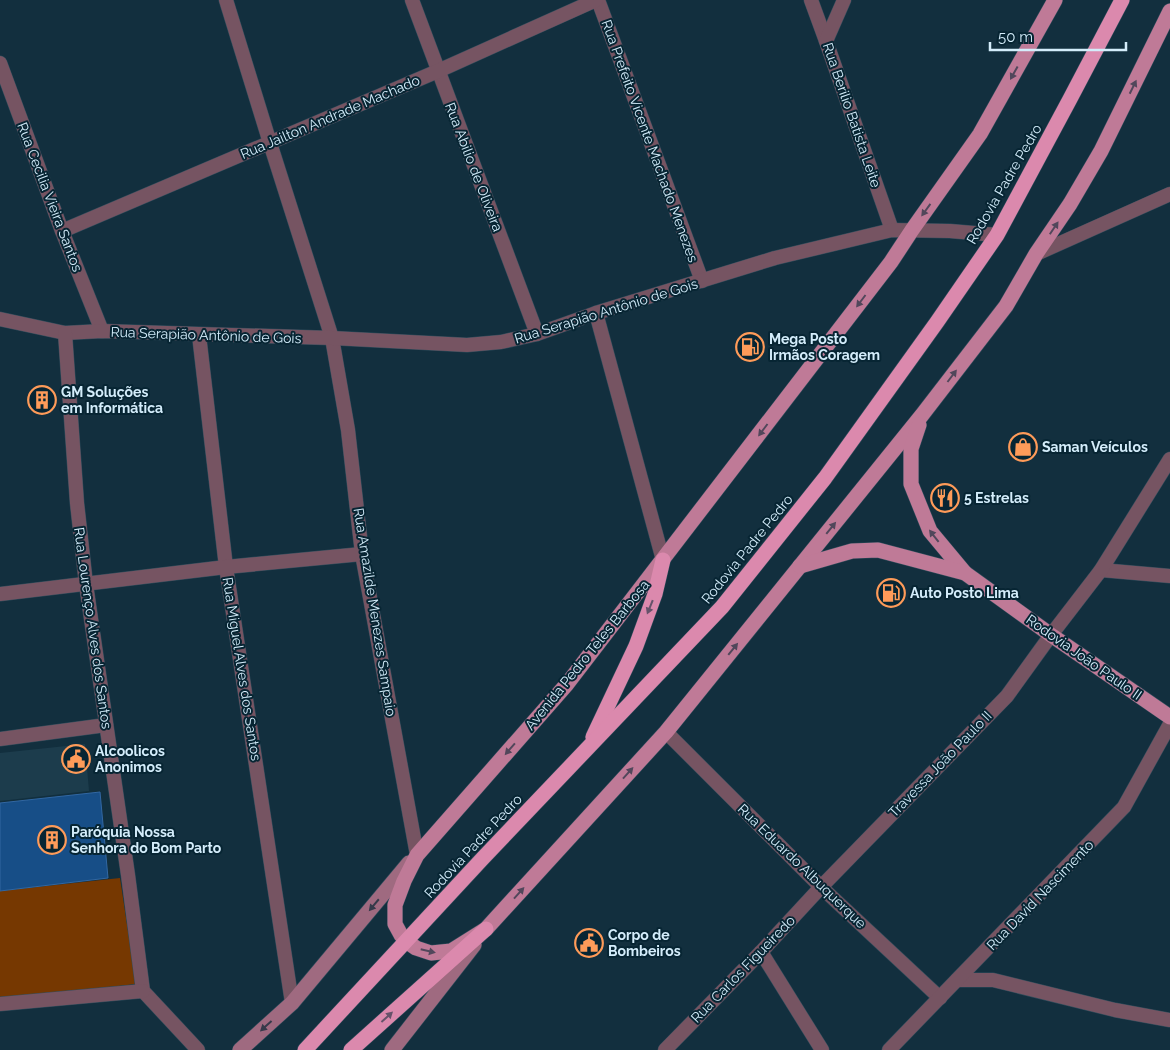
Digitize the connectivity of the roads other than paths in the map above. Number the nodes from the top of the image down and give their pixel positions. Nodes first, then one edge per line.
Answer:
1 (226, 0) edge
2 (412, 0) edge
3 (597, 0) edge
4 (811, 0) edge
5 (844, 0) edge
6 (1054, 0) edge
7 (1122, 0) edge
8 (1170, 11) edge
9 (826, 41) junction
10 (0, 63) edge
11 (438, 71) junction
12 (270, 143) junction
13 (1170, 194) edge
14 (892, 230) junction
15 (912, 230) junction
16 (62, 231) junction
17 (997, 235) junction
18 (1036, 254) junction
19 (702, 281) junction
20 (596, 314) junction
21 (0, 319) edge
22 (102, 331) junction
23 (65, 333) junction
24 (199, 334) junction
25 (537, 334) junction
26 (332, 338) junction
27 (922, 415) junction
28 (1169, 463) edge
29 (362, 554) junction
30 (663, 560) junction
31 (800, 566) junction
32 (226, 567) junction
33 (1101, 570) junction
34 (965, 573) junction
35 (1170, 576) edge
36 (86, 584) junction
37 (0, 594) edge
38 (1051, 635) junction
39 (1170, 718) edge
40 (1170, 724) edge
41 (106, 725) junction
42 (666, 732) junction
43 (0, 739) edge
44 (588, 749) junction
45 (417, 855) junction
46 (821, 887) junction
47 (486, 929) junction
48 (406, 941) junction
49 (761, 952) junction
50 (957, 980) junction
51 (142, 991) junction
52 (940, 998) junction
53 (292, 1003) junction
54 (0, 1004) edge
55 (1170, 1020) edge
56 (198, 1050) edge
57 (240, 1050) edge
58 (304, 1050) edge
59 (351, 1050) edge
60 (392, 1050) edge
61 (665, 1050) edge
62 (822, 1050) edge
63 (889, 1050) edge

1 - 12 street, Rua Amazilde Menezes Sampaio
2 - 11 street, Rua Abilio de Oliveira
3 - 11 street, Rua Jailton Andrade Machado
3 - 19 street, Rua Prefeito Vicente Machado Menezes
4 - 9 street, Rua Berilio Batista Leite
5 - 9 street
6 -> 15 main road, Avenida Pedro Teles Barbosa
7 - 17 highway, Rodovia Padre Pedro
18 -> 8 main road
9 - 14 street, Rua Berilio Batista Leite
10 - 16 street, Rua Cecilia Vieira Santos
11 - 12 street, Rua Jailton Andrade Machado
11 - 25 street, Rua Abilio de Oliveira
12 - 16 street, Rua Jailton Andrade Machado
12 - 26 street, Rua Amazilde Menezes Sampaio
13 - 18 street
14 - 15 street, Rua Serapião Antônio de Gois
14 - 19 street, Rua Serapião Antônio de Gois
15 - 17 street, Rua Serapião Antônio de Gois
15 -> 30 main road, Avenida Pedro Teles Barbosa
16 - 22 street, Rua Cecilia Vieira Santos
17 - 44 highway, Rodovia Padre Pedro
27 -> 18 main road
19 - 20 street, Rua Serapião Antônio de Gois
20 - 25 street, Rua Serapião Antônio de Gois
20 - 30 street
21 - 23 street, Rua Serapião Antônio de Gois
22 - 23 street, Rua Serapião Antônio de Gois
22 - 24 street, Rua Serapião Antônio de Gois
23 - 36 street, Rua Lourenço Alves dos Santos
24 - 26 street, Rua Serapião Antônio de Gois
24 - 32 street, Rua Miguel Alves dos Santos
25 - 26 street, Rua Serapião Antônio de Gois
26 - 29 street, Rua Amazilde Menezes Sampaio
31 -> 27 main road
34 -> 27 main road
28 - 33 street, Travessa João Paulo II
29 - 32 street
29 - 45 street, Rua Amazilde Menezes Sampaio
30 -> 44 highway
30 -> 45 main road, Avenida Pedro Teles Barbosa
31 - 34 main road, Rodovia João Paulo II
42 -> 31 main road
32 - 36 street
32 - 53 street, Rua Miguel Alves dos Santos
33 - 35 street
33 - 38 street, Travessa João Paulo II
34 - 38 main road, Rodovia João Paulo II
36 - 37 street
36 - 41 street, Rua Lourenço Alves dos Santos
38 - 39 main road, Rodovia João Paulo II
38 - 46 street, Travessa João Paulo II
40 - 50 street, Rua David Nascimento
41 - 43 street
41 - 51 street, Rua Lourenço Alves dos Santos
42 - 46 street, Rua Eduardo Albuquerque
47 -> 42 main road
44 - 48 highway, Rodovia Padre Pedro
45 - 48 main road
45 -> 53 street, Avenida Pedro Teles Barbosa
46 - 49 street, Rua Carlos Figueiredo
46 - 52 street, Rua Eduardo Albuquerque
48 -> 47 main road
59 -> 47 highway
47 - 60 street
48 - 58 highway, Rodovia Padre Pedro
49 - 61 street, Rua Carlos Figueiredo
49 - 62 street
50 - 52 street, Rua David Nascimento
50 - 55 street
51 - 54 street
51 - 56 street
52 - 63 street, Rua David Nascimento
53 -> 57 street, Avenida Pedro Teles Barbosa

